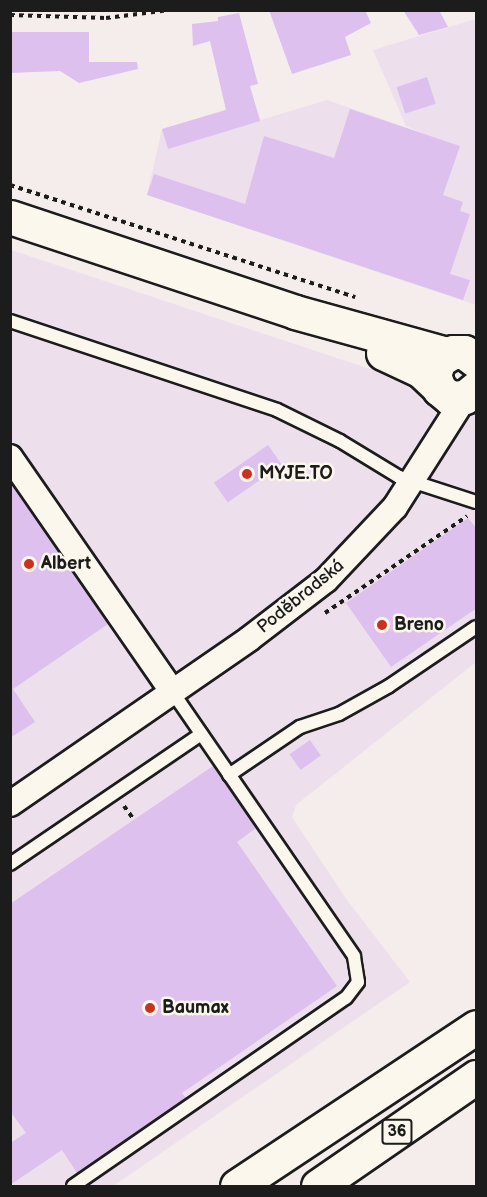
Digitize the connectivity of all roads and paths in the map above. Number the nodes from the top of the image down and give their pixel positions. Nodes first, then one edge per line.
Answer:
1 (170, 10) edge
2 (10, 15) edge
3 (10, 185) edge
4 (10, 216) edge
5 (362, 300) dead end
6 (10, 321) edge
7 (461, 382) edge
8 (10, 457) edge
9 (411, 482) junction
10 (476, 502) edge
11 (318, 618) dead end
12 (477, 627) edge
13 (172, 692) junction
14 (201, 734) junction
15 (229, 775) junction
16 (10, 804) edge
17 (10, 864) edge
18 (477, 1027) edge
19 (477, 1077) edge
20 (73, 1186) edge
21 (237, 1186) edge
22 (318, 1186) edge

1 - 2 path
3 - 5 path
4 - 7 main road, Poděbradská
6 - 9 lane
7 - 9 street, Poděbradská
8 - 13 street
9 - 10 lane
9 - 13 street, Poděbradská
10 - 11 path
12 - 15 lane
13 - 14 lane
13 - 16 street, Poděbradská
14 - 15 lane
14 - 17 lane
15 - 20 lane
18 - 21 main road, 36
19 - 22 main road, 36

